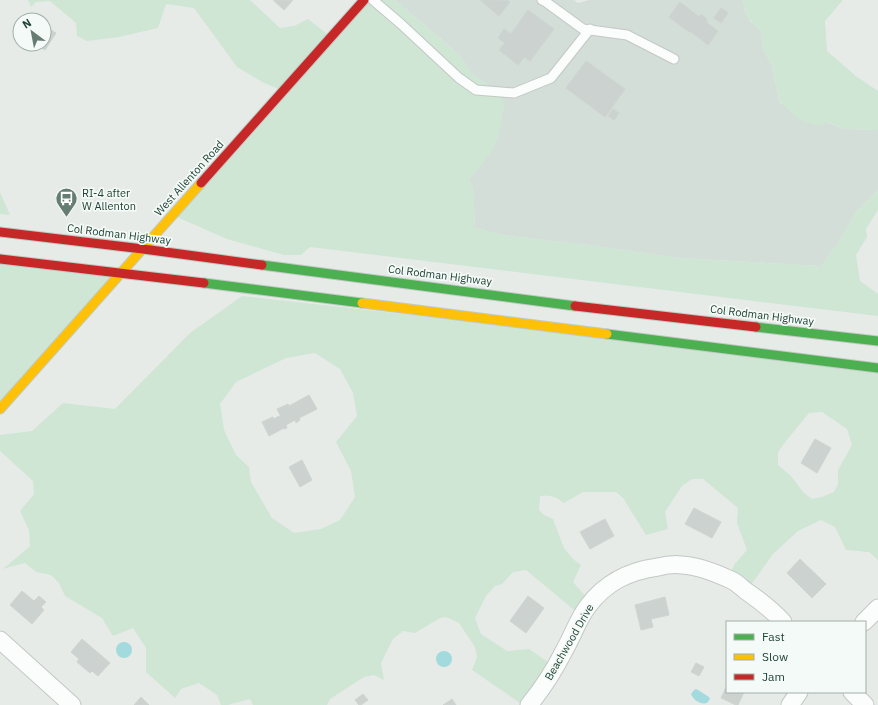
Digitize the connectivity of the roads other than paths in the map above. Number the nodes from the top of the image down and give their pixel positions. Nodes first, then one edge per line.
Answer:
1 (364, 0) edge
2 (373, 0) edge
3 (542, 0) edge
4 (590, 29) junction
5 (674, 59) dead end
6 (0, 232) edge
7 (143, 249) junction
8 (0, 259) edge
9 (121, 273) junction
10 (878, 341) edge
11 (878, 368) edge
12 (0, 409) edge
13 (878, 608) edge
14 (782, 621) edge
15 (865, 621) edge
16 (0, 640) edge
17 (798, 693) edge
18 (853, 693) edge
19 (72, 705) edge
20 (529, 705) edge
21 (790, 705) edge
22 (865, 705) edge

1 - 7 main road, West Allenton Road
2 - 4 lane
3 - 4 lane
4 - 5 lane
6 - 7 main road, Col Rodman Highway
7 - 9 main road, West Allenton Road
7 - 10 main road, Col Rodman Highway
8 - 9 main road
9 - 11 main road
9 - 12 main road, West Allenton Road
13 - 15 street
14 - 20 street, Beachwood Drive
16 - 19 street
17 - 21 street
18 - 22 street

